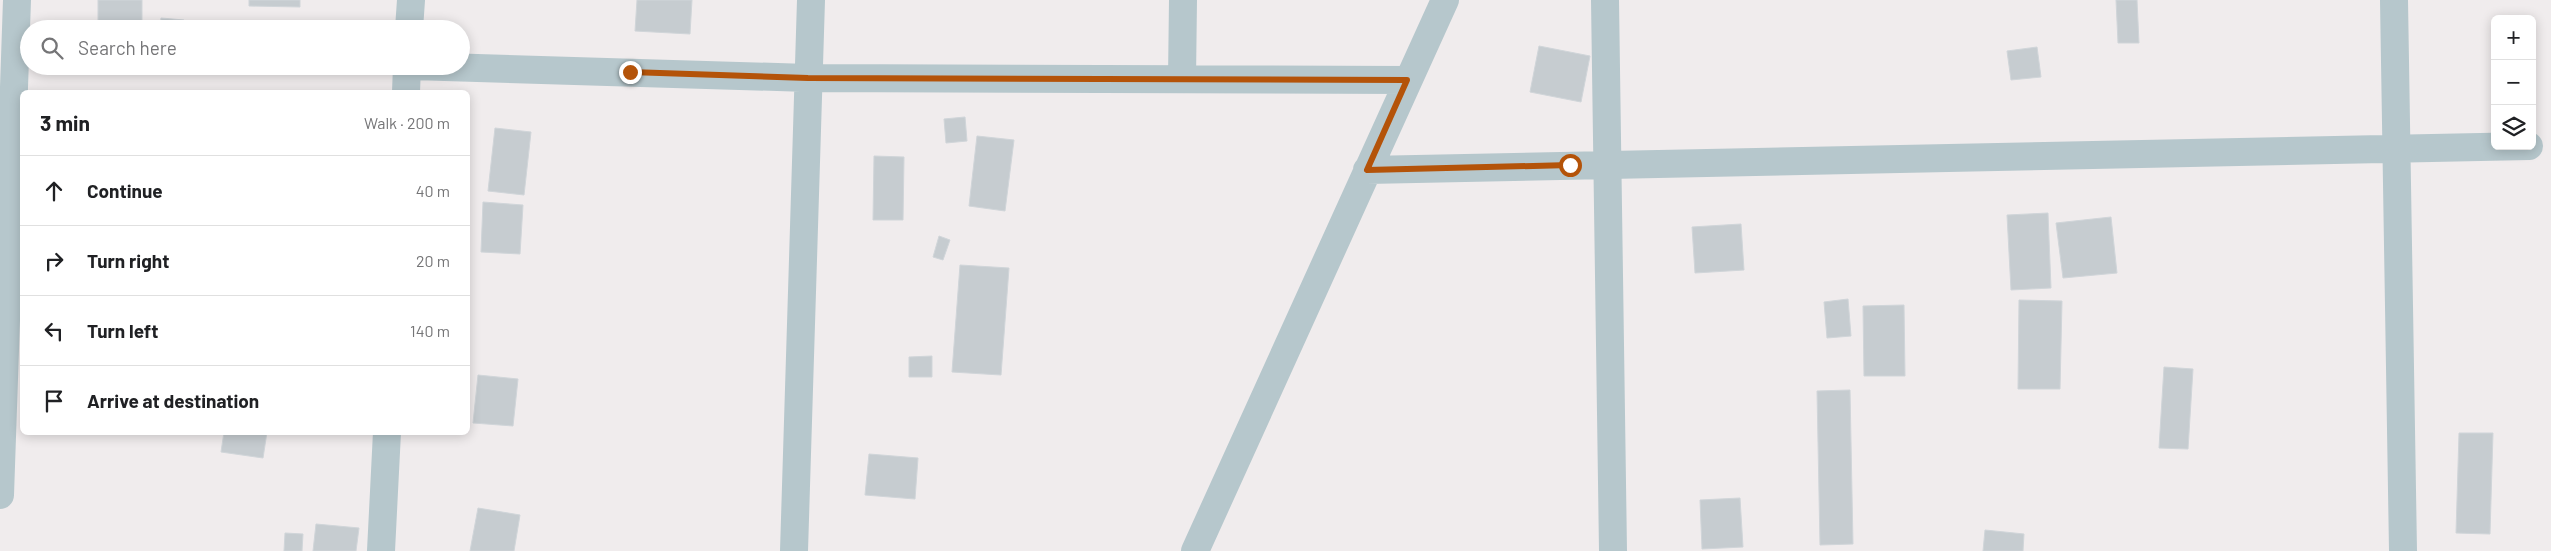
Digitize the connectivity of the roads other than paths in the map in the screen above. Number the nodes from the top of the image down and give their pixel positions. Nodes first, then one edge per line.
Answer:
1 (17, 0) edge
2 (411, 0) edge
3 (811, 0) edge
4 (1183, 0) edge
5 (1444, 0) edge
6 (1605, 0) edge
7 (2394, 0) edge
8 (410, 20) edge
9 (20, 32) edge
10 (470, 68) edge
11 (21, 75) edge
12 (407, 75) edge
13 (808, 78) junction
14 (1182, 79) junction
15 (1407, 80) junction
16 (20, 90) edge
17 (406, 90) edge
18 (20, 93) edge
19 (2536, 146) edge
20 (2551, 146) edge
21 (2491, 147) edge
22 (2397, 149) junction
23 (1607, 165) junction
24 (1367, 170) junction
25 (388, 435) edge
26 (0, 495) edge
27 (381, 551) edge
28 (794, 551) edge
29 (1195, 551) edge
30 (1613, 551) edge
31 (2403, 551) edge

1 - 9 street
2 - 8 street
3 - 13 street
4 - 14 street
5 - 15 street
6 - 23 street
7 - 22 street
10 - 13 street
11 - 16 street
12 - 17 street
13 - 14 street
13 - 28 street
14 - 15 street
15 - 24 street
18 - 26 street
19 - 20 street
21 - 22 street
22 - 23 street
22 - 31 street
23 - 24 street
23 - 30 street
24 - 29 street
25 - 27 street

